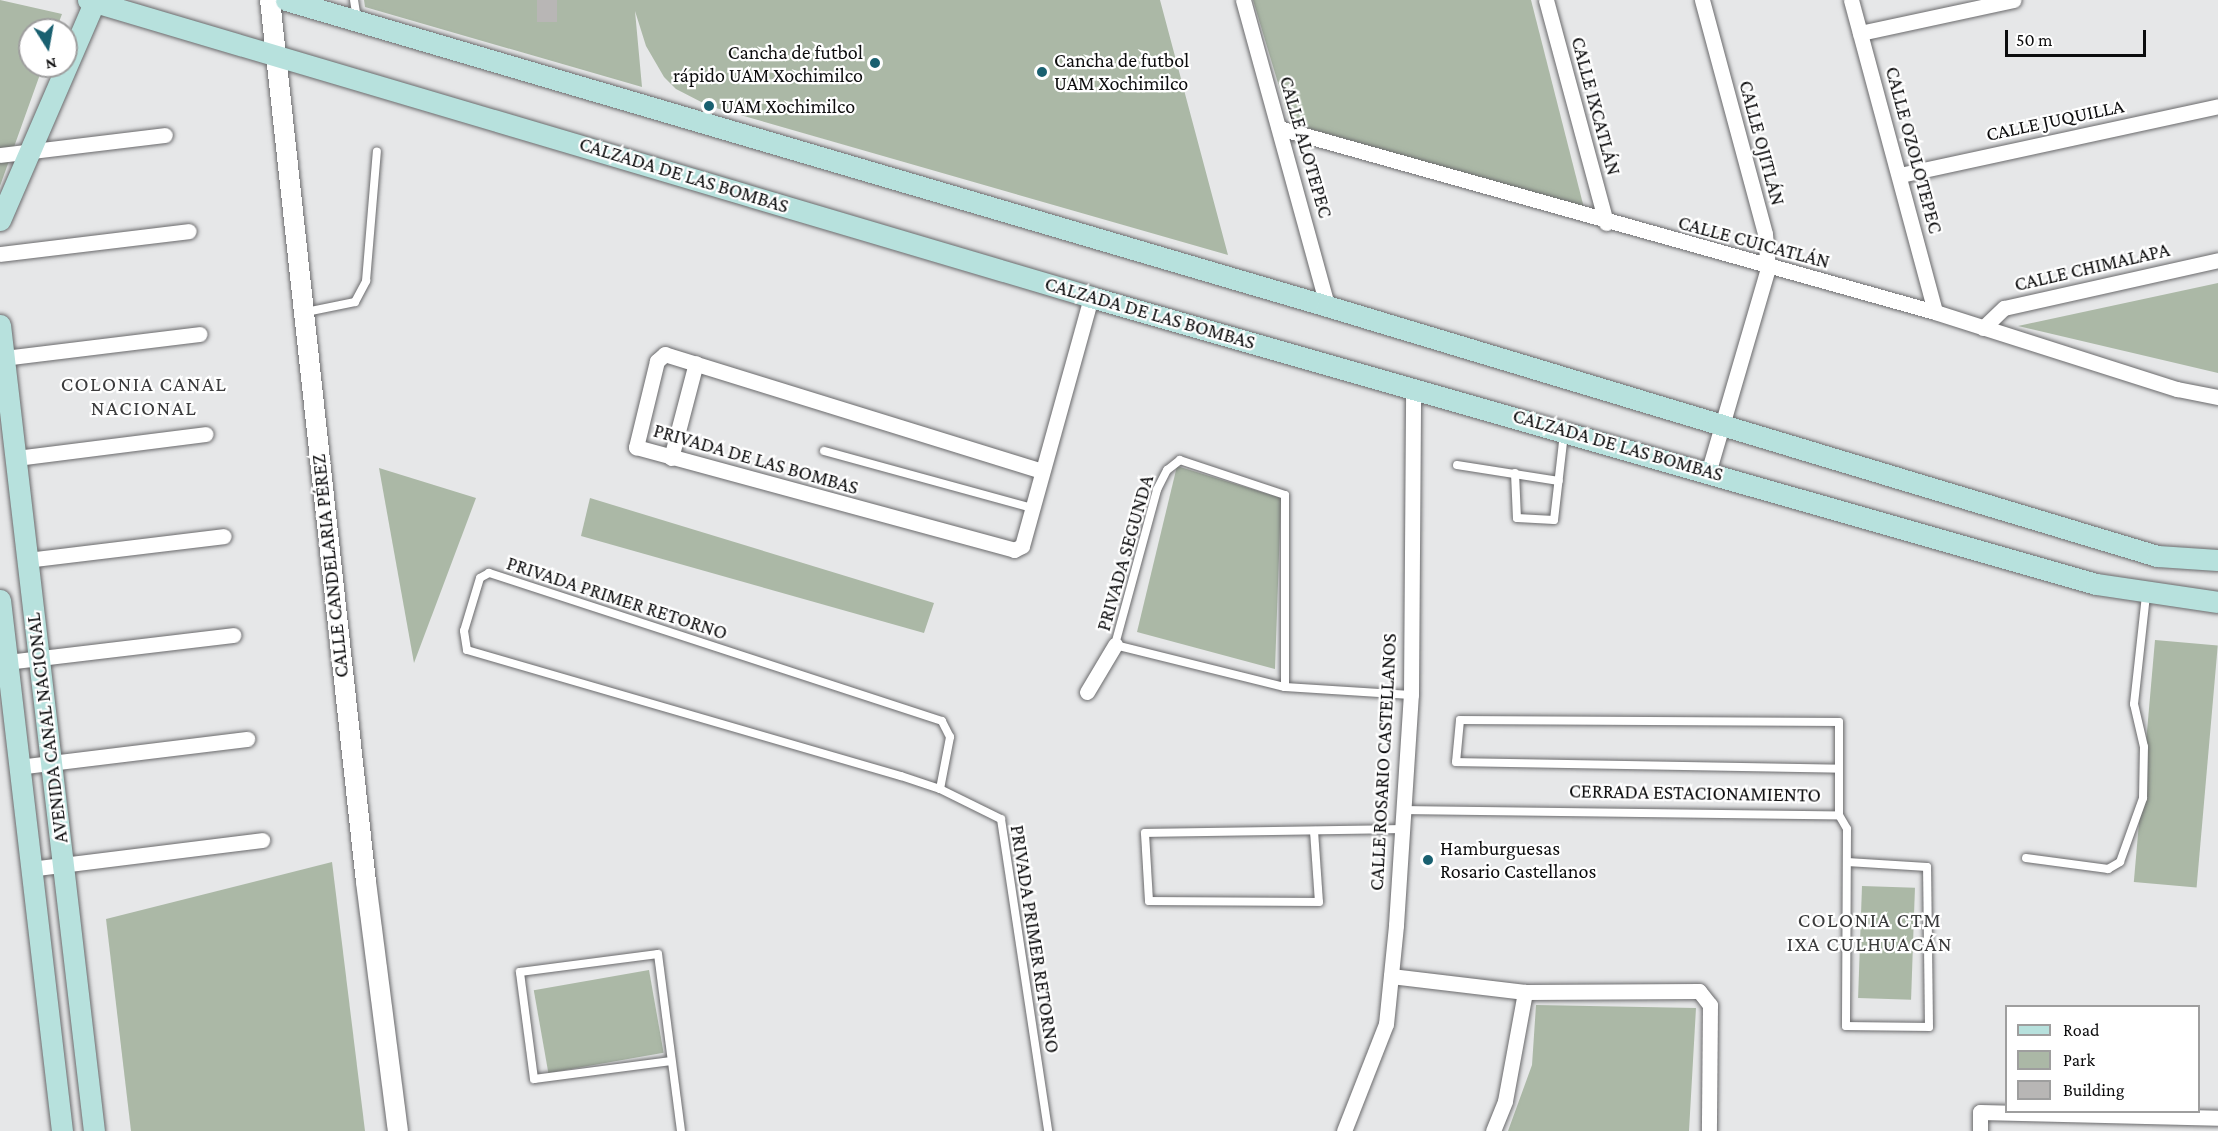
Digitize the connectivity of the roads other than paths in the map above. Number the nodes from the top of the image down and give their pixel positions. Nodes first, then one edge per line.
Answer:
1 (270, 0) edge
2 (285, 0) edge
3 (1243, 0) edge
4 (1546, 0) edge
5 (1702, 0) edge
6 (1851, 0) edge
7 (2014, 0) edge
8 (92, 1) edge
9 (308, 3) edge
10 (356, 10) edge
11 (1860, 33) junction
12 (276, 54) junction
13 (2218, 106) edge
14 (1279, 128) junction
15 (165, 135) dead end
16 (377, 151) dead end
17 (30, 152) junction
18 (0, 155) edge
19 (1900, 175) junction
20 (0, 220) edge
21 (1606, 223) junction
22 (189, 231) dead end
23 (0, 254) edge
24 (2218, 260) edge
25 (1768, 268) junction
26 (1091, 297) junction
27 (1328, 306) junction
28 (304, 312) junction
29 (1935, 312) junction
30 (0, 325) edge
31 (1983, 328) junction
32 (200, 334) dead end
33 (4, 358) junction
34 (696, 363) junction
35 (1413, 387) junction
36 (2218, 397) edge
37 (1723, 425) junction
38 (1564, 429) junction
39 (205, 434) dead end
40 (824, 451) dead end
41 (15, 458) junction
42 (671, 458) junction
43 (1456, 465) dead end
44 (1042, 471) junction
45 (1709, 471) junction
46 (1515, 473) junction
47 (1559, 481) junction
48 (1032, 508) junction
49 (224, 536) dead end
50 (27, 560) junction
51 (2218, 560) edge
52 (2146, 595) junction
53 (0, 600) edge
54 (2218, 602) edge
55 (233, 635) dead end
56 (1115, 645) junction
57 (39, 658) junction
58 (7, 662) junction
59 (1285, 687) junction
60 (1087, 692) dead end
61 (1411, 694) junction
62 (247, 739) dead end
63 (51, 764) junction
64 (18, 767) junction
65 (1839, 768) junction
66 (940, 789) junction
67 (1402, 810) junction
68 (1839, 815) junction
69 (1401, 830) junction
70 (1314, 831) junction
71 (262, 840) dead end
72 (2026, 858) dead end
73 (1847, 862) junction
74 (63, 865) junction
75 (30, 869) junction
76 (1391, 976) junction
77 (1525, 992) junction
78 (671, 1061) junction
79 (2218, 1118) edge
80 (62, 1131) edge
81 (94, 1131) edge
82 (398, 1131) edge
83 (681, 1131) edge
84 (1048, 1131) edge
85 (1344, 1131) edge
86 (1493, 1131) edge
87 (1709, 1131) edge
88 (1980, 1131) edge

1 - 12 street, CALLE CANDELARIA PÉREZ
2 - 9 main road
3 - 14 street, CALLE ALOTEPEC
4 - 21 street, CALLE IXCATLÁN
5 - 25 street, CALLE OJITLÁN
6 - 11 street, CALLE OZOLOTEPEC
7 - 11 street
8 - 12 main road, CALZADA DE LAS BOMBAS
8 - 17 main road
9 - 10 main road
10 - 27 main road
11 - 19 street, CALLE OZOLOTEPEC
12 - 26 main road, CALZADA DE LAS BOMBAS
12 - 28 street, CALLE CANDELARIA PÉREZ
13 - 19 street, CALLE JUQUILLA
14 - 21 street, CALLE CUICATLÁN
14 - 27 street, CALLE ALOTEPEC
15 - 17 street
16 - 28 lane
17 - 18 street
17 - 20 main road
19 - 29 street, CALLE OZOLOTEPEC
21 - 25 street, CALLE CUICATLÁN
22 - 23 street
24 - 31 street, CALLE CHIMALAPA
25 - 29 street, CALLE CUICATLÁN
25 - 37 street, CALLE OJITLÁN
26 - 35 main road, CALZADA DE LAS BOMBAS
26 - 44 street, PRIVADA DE LAS BOMBAS
27 - 37 main road
28 - 82 street, CALLE CANDELARIA PÉREZ
29 - 31 street, CALLE CUICATLÁN
30 - 33 main road, AVENIDA CANAL NACIONAL
31 - 36 street, CALLE CUICATLÁN
32 - 33 street
33 - 41 main road, AVENIDA CANAL NACIONAL
34 - 42 street
34 - 42 street, PRIVADA DE LAS BOMBAS
34 - 44 street, PRIVADA DE LAS BOMBAS
35 - 38 main road, CALZADA DE LAS BOMBAS
35 - 61 street, CALLE ROSARIO CASTELLANOS
37 - 45 street, CALLE OJITLÁN
37 - 51 main road
38 - 45 main road, CALZADA DE LAS BOMBAS
38 - 47 lane
39 - 41 street
40 - 48 lane
41 - 50 main road, AVENIDA CANAL NACIONAL
42 - 48 street, PRIVADA DE LAS BOMBAS
43 - 46 lane
44 - 48 street, PRIVADA DE LAS BOMBAS
45 - 52 main road, CALZADA DE LAS BOMBAS
46 - 47 lane
46 - 47 lane
49 - 50 street
50 - 57 main road, AVENIDA CANAL NACIONAL
52 - 54 main road, CALZADA DE LAS BOMBAS
52 - 72 lane
53 - 58 main road, AVENIDA CANAL NACIONAL
55 - 57 street
56 - 59 lane, PRIVADA SEGUNDA
56 - 59 lane, PRIVADA SEGUNDA
56 - 60 street
57 - 58 street
57 - 63 main road, AVENIDA CANAL NACIONAL
58 - 64 main road, AVENIDA CANAL NACIONAL
59 - 61 lane, PRIVADA SEGUNDA
61 - 67 street, CALLE ROSARIO CASTELLANOS
62 - 63 street
63 - 64 street
63 - 74 main road, AVENIDA CANAL NACIONAL
64 - 75 main road, AVENIDA CANAL NACIONAL
65 - 65 lane, CERRADA ESTACIONAMIENTO
65 - 68 lane, CERRADA ESTACIONAMIENTO
66 - 66 lane, PRIVADA PRIMER RETORNO
66 - 84 lane, PRIVADA PRIMER RETORNO
67 - 68 lane, CERRADA ESTACIONAMIENTO
67 - 69 street, CALLE ROSARIO CASTELLANOS
68 - 73 lane
69 - 70 lane
69 - 76 street, CALLE ROSARIO CASTELLANOS
70 - 70 lane
71 - 74 street
73 - 73 lane
74 - 75 street
74 - 81 main road, AVENIDA CANAL NACIONAL
75 - 80 main road, AVENIDA CANAL NACIONAL
76 - 77 street
76 - 85 street, CALLE ROSARIO CASTELLANOS
77 - 86 street
77 - 87 street
78 - 78 lane
78 - 83 lane
79 - 88 street

